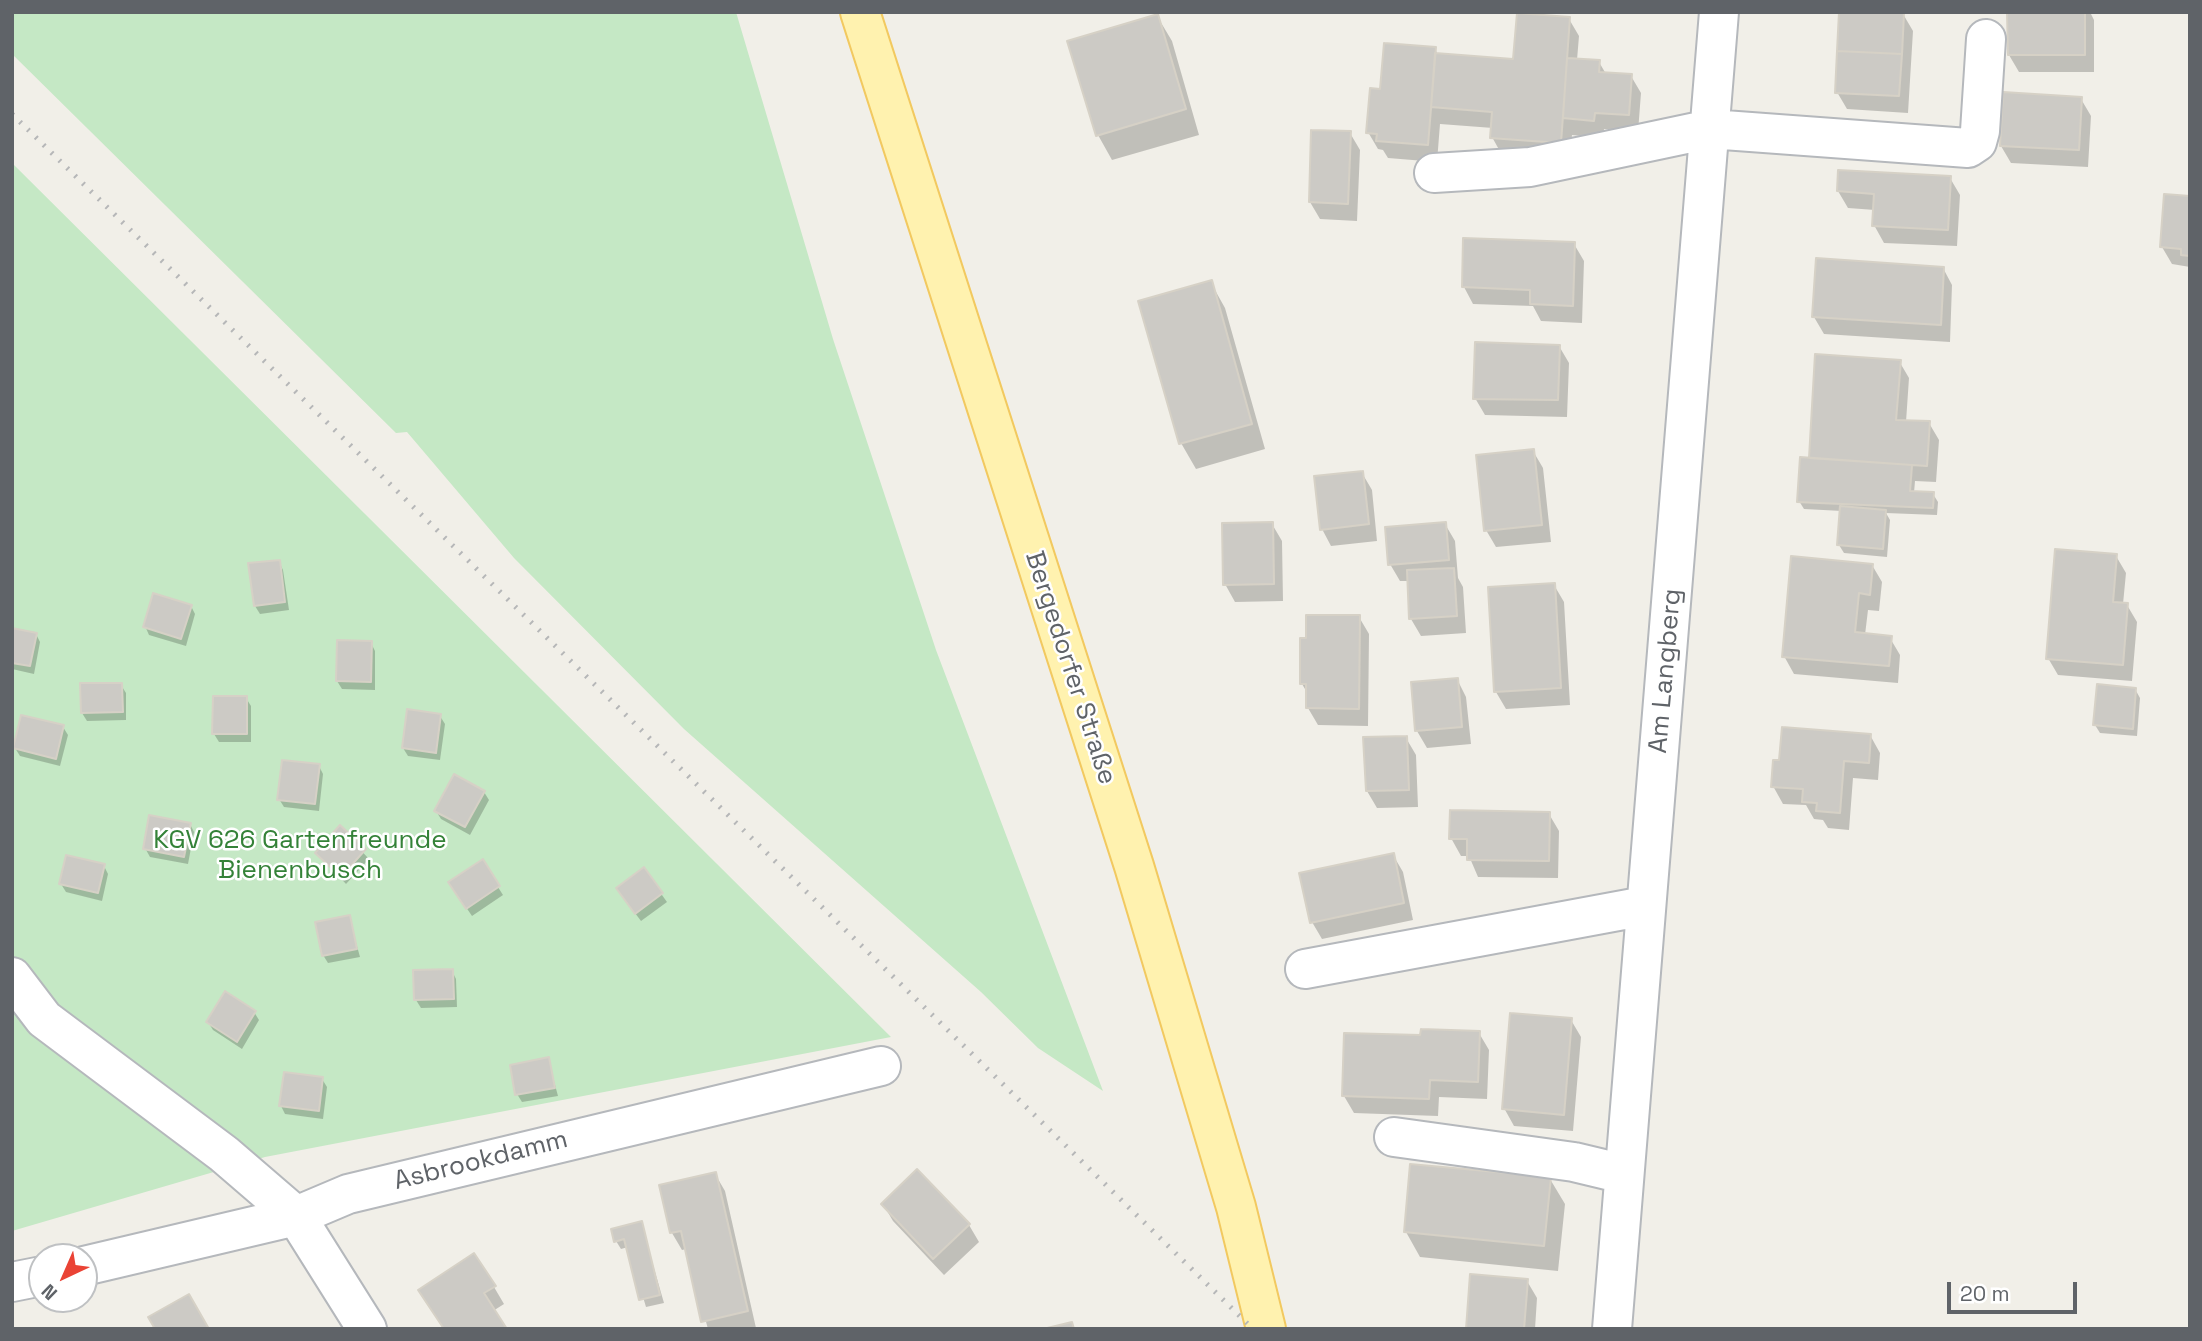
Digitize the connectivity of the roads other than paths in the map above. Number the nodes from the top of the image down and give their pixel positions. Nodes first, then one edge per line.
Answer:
1 (860, 12) edge
2 (1719, 12) edge
3 (1986, 38) dead end
4 (1710, 129) junction
5 (1434, 173) dead end
6 (1645, 906) junction
7 (1305, 969) dead end
8 (12, 977) edge
9 (881, 1066) dead end
10 (1394, 1136) dead end
11 (1624, 1174) junction
12 (304, 1227) junction
13 (98, 1264) edge
14 (367, 1329) edge
15 (1266, 1329) edge
16 (1612, 1329) edge

1 - 15 main road, Bergedorfer Straße
2 - 4 street, Am Langberg
3 - 4 street
4 - 5 street
4 - 6 street, Am Langberg
6 - 7 street
6 - 11 street, Am Langberg
8 - 12 street
9 - 12 street, Asbrookdamm
10 - 11 street
11 - 16 street, Am Langberg
12 - 13 street, Asbrookdamm
12 - 14 street

